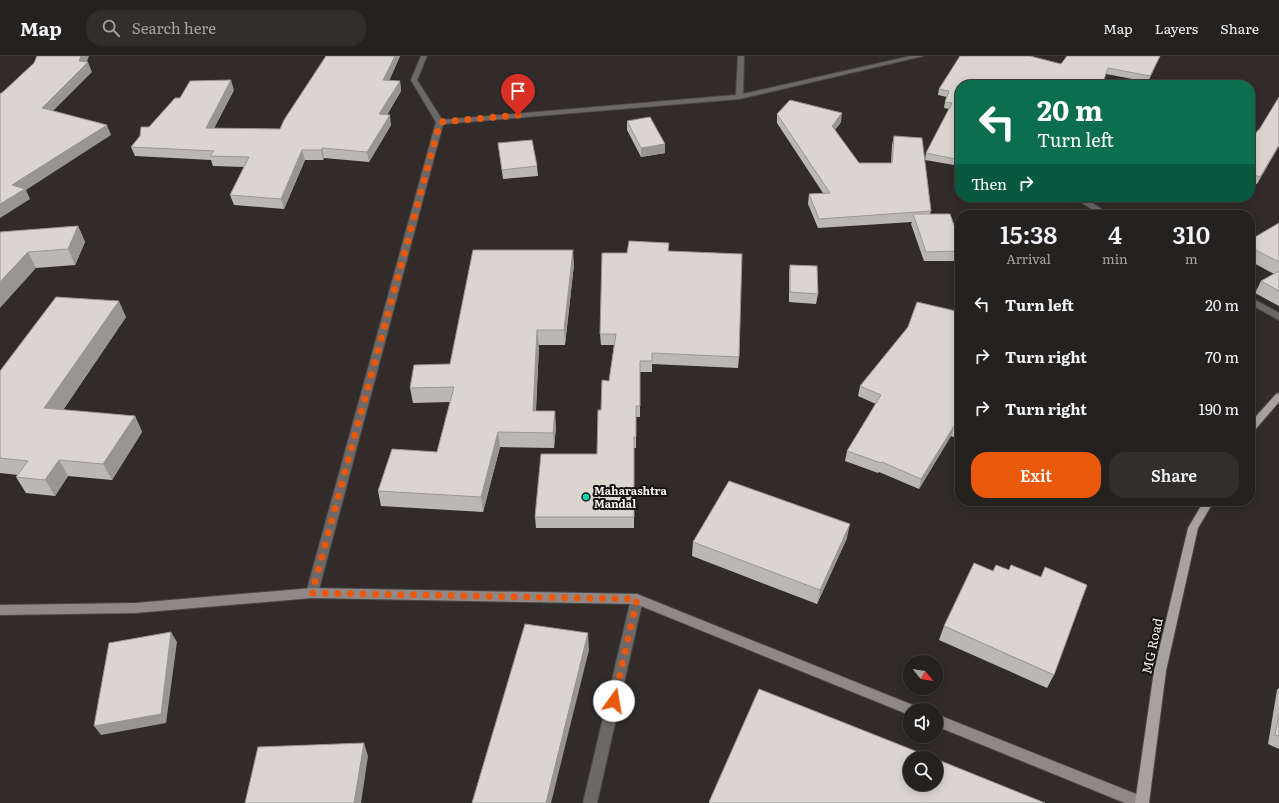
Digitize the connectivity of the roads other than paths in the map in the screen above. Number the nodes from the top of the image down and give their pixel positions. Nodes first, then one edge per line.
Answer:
1 (424, 56) edge
2 (741, 56) edge
3 (920, 56) edge
4 (739, 97) junction
5 (440, 122) junction
6 (1085, 202) edge
7 (1099, 210) edge
8 (1255, 303) edge
9 (1279, 318) edge
10 (1279, 396) edge
11 (1255, 422) edge
12 (1206, 506) edge
13 (312, 593) junction
14 (637, 599) junction
15 (0, 610) edge
16 (903, 707) edge
17 (943, 723) edge
18 (590, 803) edge
19 (1141, 803) edge

1 - 5 street
2 - 4 street
3 - 4 street
4 - 5 street
5 - 13 street
6 - 7 street
8 - 9 street
10 - 11 main road
12 - 19 main road, MG Road
13 - 14 main road
13 - 15 main road
14 - 16 main road
14 - 18 street
17 - 19 main road

